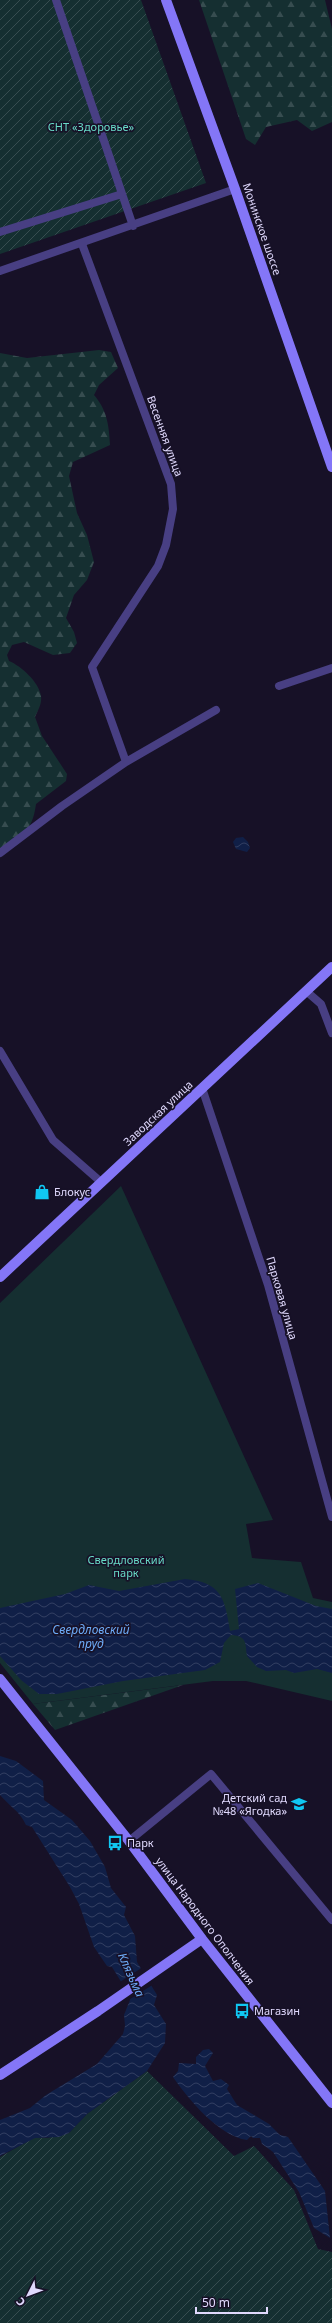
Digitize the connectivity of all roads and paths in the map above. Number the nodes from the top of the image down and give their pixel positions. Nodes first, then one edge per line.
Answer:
1 (56, 0) edge
2 (166, 0) edge
3 (235, 189) junction
4 (122, 194) junction
5 (133, 226) junction
6 (0, 232) edge
7 (82, 244) junction
8 (0, 271) edge
9 (332, 467) edge
10 (332, 668) edge
11 (279, 686) dead end
12 (216, 710) dead end
13 (126, 762) junction
14 (0, 853) edge
15 (332, 966) edge
16 (306, 991) junction
17 (332, 1033) edge
18 (0, 1051) edge
19 (202, 1088) junction
20 (101, 1182) junction
21 (0, 1277) edge
22 (332, 1517) edge
23 (0, 1679) edge
24 (129, 1842) junction
25 (332, 1920) edge
26 (202, 1939) junction
27 (0, 2075) edge
28 (332, 2103) edge

1 - 4 street
2 - 3 street, Монинское шоссе
3 - 5 street
3 - 9 street, Монинское шоссе
4 - 5 street
4 - 6 street
5 - 7 street
7 - 8 street
7 - 13 street, Весенняя улица
10 - 11 street
12 - 13 street
13 - 14 street
15 - 16 street, Заводская улица
16 - 17 street
16 - 19 street, Заводская улица
18 - 20 street
19 - 20 street, Заводская улица
19 - 22 street, Парковая улица
20 - 21 street, Заводская улица
23 - 24 street, улица Народного Ополчения
24 - 25 street
24 - 26 street, улица Народного Ополчения
26 - 27 street
26 - 28 street, улица Народного Ополчения

